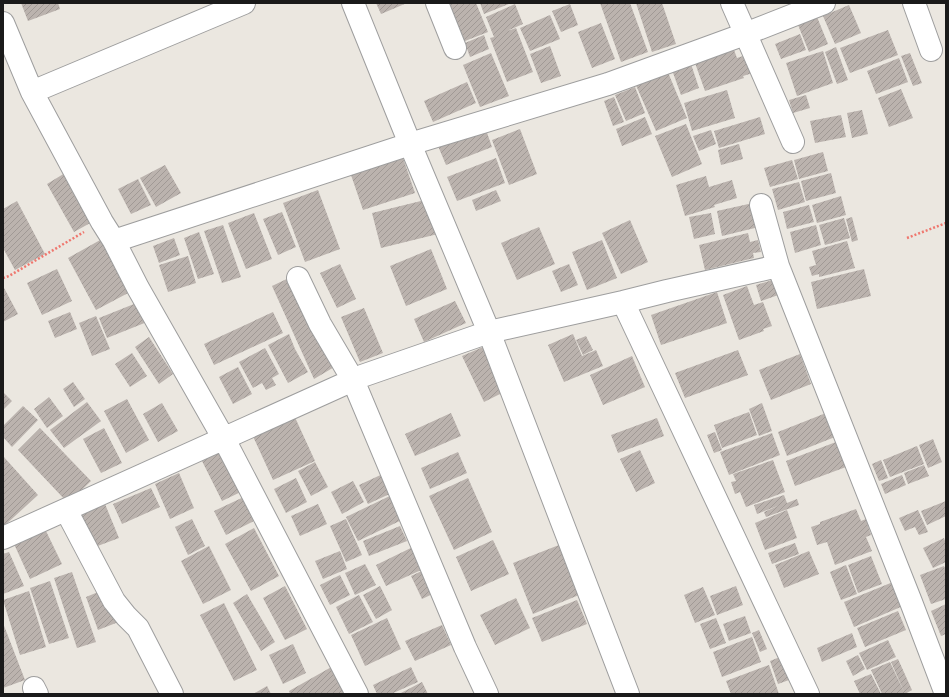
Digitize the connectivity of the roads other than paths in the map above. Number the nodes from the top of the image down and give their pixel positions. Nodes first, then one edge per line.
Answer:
1 (244, 3) edge
2 (352, 3) edge
3 (437, 3) edge
4 (732, 3) edge
5 (824, 3) edge
6 (914, 3) edge
7 (3, 23) edge
8 (745, 34) junction
9 (455, 48) dead end
10 (931, 50) dead end
11 (32, 92) junction
12 (793, 142) dead end
13 (410, 144) junction
14 (761, 205) dead end
15 (114, 241) junction
16 (778, 266) junction
17 (298, 278) dead end
18 (624, 302) junction
19 (489, 332) junction
20 (353, 380) junction
21 (224, 438) junction
22 (66, 510) junction
23 (3, 538) edge
24 (172, 694) edge
25 (357, 694) edge
26 (487, 694) edge
27 (628, 694) edge
28 (808, 694) edge
29 (946, 694) edge

1 - 11 street
2 - 13 street
3 - 9 street
4 - 8 street
5 - 8 street
6 - 10 street
7 - 11 street
8 - 12 street
8 - 13 street
11 - 15 street
13 - 15 street
13 - 19 street
14 - 16 street
15 - 21 street
16 - 18 street
16 - 29 street
17 - 20 street
18 - 19 street
18 - 28 street
19 - 20 street
19 - 27 street
20 - 21 street
20 - 26 street
21 - 22 street
21 - 25 street
22 - 23 street
22 - 24 street

